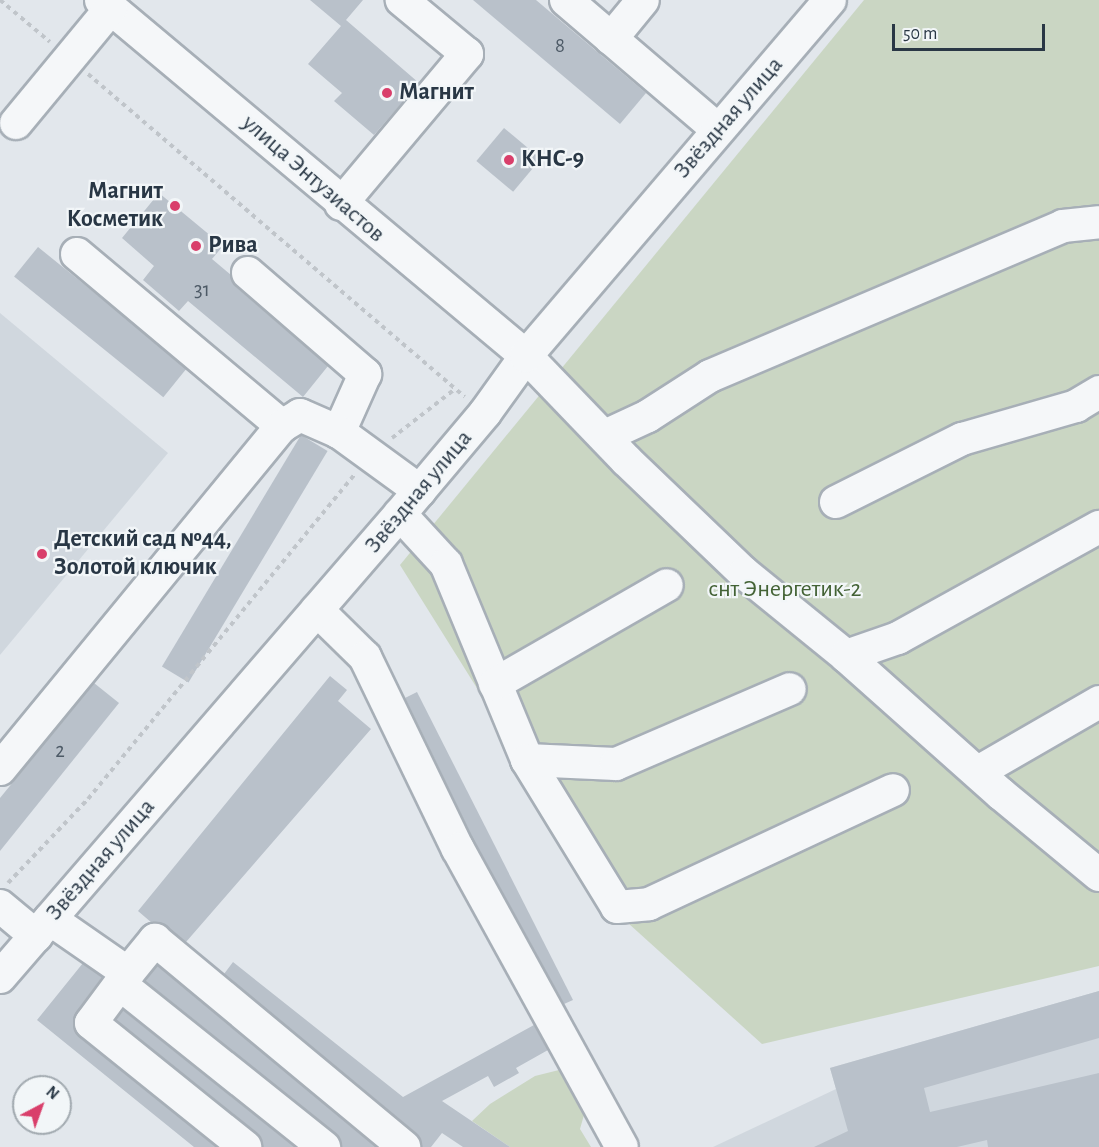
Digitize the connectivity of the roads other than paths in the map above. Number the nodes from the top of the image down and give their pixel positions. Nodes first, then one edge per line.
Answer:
1 (402, 0) edge
2 (566, 0) edge
3 (643, 0) edge
4 (830, 0) edge
5 (106, 4) edge
6 (610, 39) junction
7 (16, 123) dead end
8 (718, 130) junction
9 (341, 204) junction
10 (1097, 228) edge
11 (77, 254) dead end
12 (248, 273) dead end
13 (526, 356) junction
14 (1099, 392) edge
15 (282, 426) junction
16 (339, 432) junction
17 (605, 436) junction
18 (420, 491) junction
19 (836, 502) dead end
20 (400, 514) junction
21 (1099, 527) edge
22 (667, 585) dead end
23 (317, 610) junction
24 (846, 656) junction
25 (495, 684) junction
26 (790, 688) dead end
27 (1099, 702) edge
28 (527, 760) junction
29 (0, 769) edge
30 (978, 772) junction
31 (893, 790) dead end
32 (1099, 875) edge
33 (0, 906) edge
34 (43, 927) junction
35 (0, 977) edge
36 (124, 979) junction
37 (245, 1147) edge
38 (324, 1147) edge
39 (405, 1147) edge
40 (622, 1147) edge

1 - 9 street
2 - 6 street
3 - 6 street
4 - 8 street, Звёздная улица
5 - 7 street
5 - 9 street, улица Энтузиастов
6 - 8 street
8 - 13 street, Звёздная улица
9 - 13 street, улица Энтузиастов
10 - 17 street
11 - 15 street
12 - 16 street
13 - 17 street, улица Энтузиастов
13 - 18 street, Звёздная улица
14 - 19 street
15 - 16 street
15 - 29 street
16 - 18 street
17 - 24 street, улица Энтузиастов
18 - 20 street, Звёздная улица
20 - 23 street, Звёздная улица
20 - 25 street
21 - 24 street
22 - 25 street
23 - 34 street, Звёздная улица
23 - 40 street
24 - 30 street, улица Энтузиастов
25 - 28 street
26 - 28 street
27 - 30 street
28 - 31 street
30 - 32 street, улица Энтузиастов
33 - 34 street
34 - 35 street, Звёздная улица
34 - 36 street
36 - 37 street
36 - 38 street
36 - 39 street

